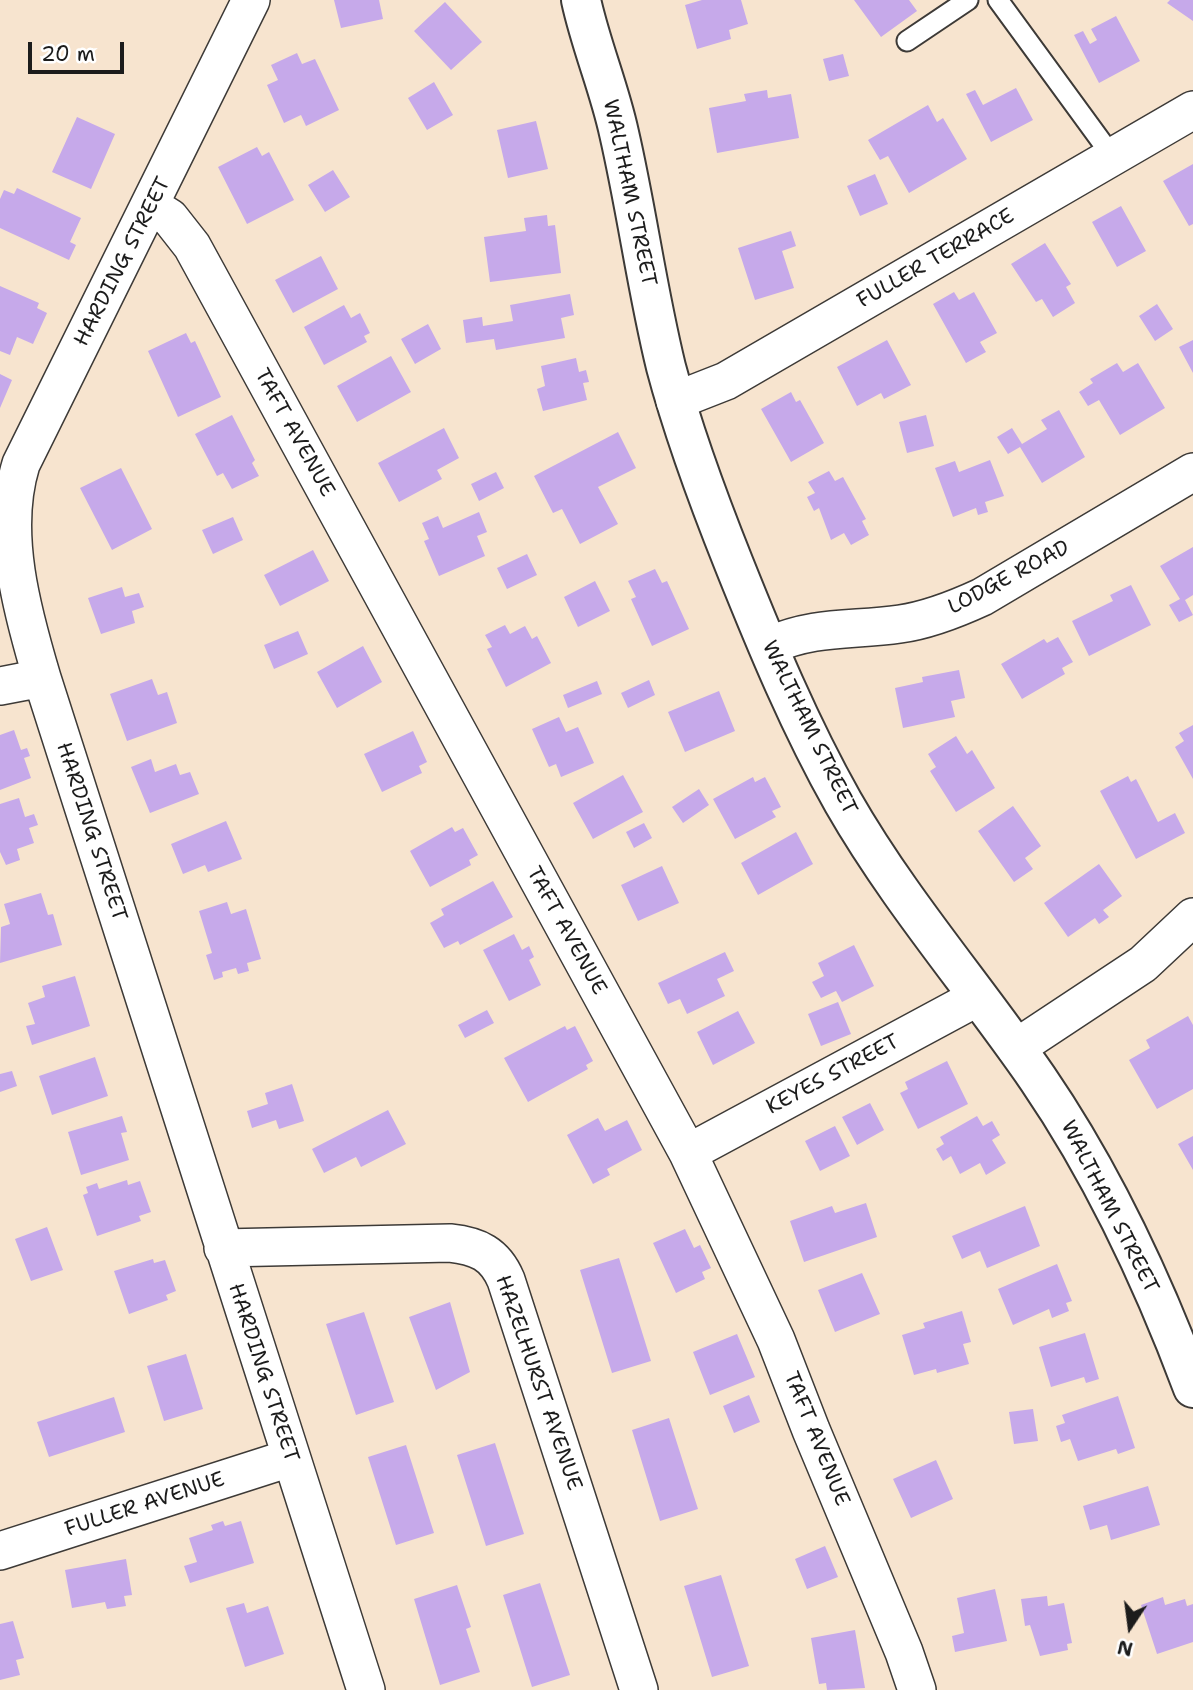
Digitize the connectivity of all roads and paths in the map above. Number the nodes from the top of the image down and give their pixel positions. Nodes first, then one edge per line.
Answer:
1 (251, 0) edge
2 (560, 0) edge
3 (581, 0) edge
4 (968, 0) edge
5 (998, 0) edge
6 (907, 41) dead end
7 (591, 48) junction
8 (1193, 110) edge
9 (1112, 156) junction
10 (151, 206) junction
11 (676, 401) junction
12 (1193, 472) edge
13 (768, 646) junction
14 (42, 678) junction
15 (0, 686) edge
16 (1192, 922) edge
17 (978, 997) junction
18 (1016, 1048) junction
19 (688, 1153) junction
20 (223, 1248) junction
21 (1193, 1388) edge
22 (290, 1458) junction
23 (0, 1550) edge
24 (366, 1690) edge
25 (639, 1690) edge
26 (917, 1690) edge

1 - 10 street, HARDING STREET
2 - 7 main road
3 - 7 main road, WALTHAM STREET
4 - 6 lane
5 - 9 lane
7 - 11 main road, WALTHAM STREET
8 - 9 street, FULLER TERRACE
9 - 11 street, FULLER TERRACE
10 - 14 street, HARDING STREET
10 - 19 street, TAFT AVENUE
11 - 13 main road, WALTHAM STREET
12 - 13 street, LODGE ROAD
13 - 17 main road, WALTHAM STREET
14 - 15 street
14 - 20 street, HARDING STREET
16 - 18 street
17 - 18 main road, WALTHAM STREET
17 - 19 street, KEYES STREET
18 - 21 main road, WALTHAM STREET
19 - 26 street, TAFT AVENUE
20 - 22 street, HARDING STREET
20 - 25 street, HAZELHURST AVENUE
22 - 23 street, FULLER AVENUE
22 - 24 street, HARDING STREET

